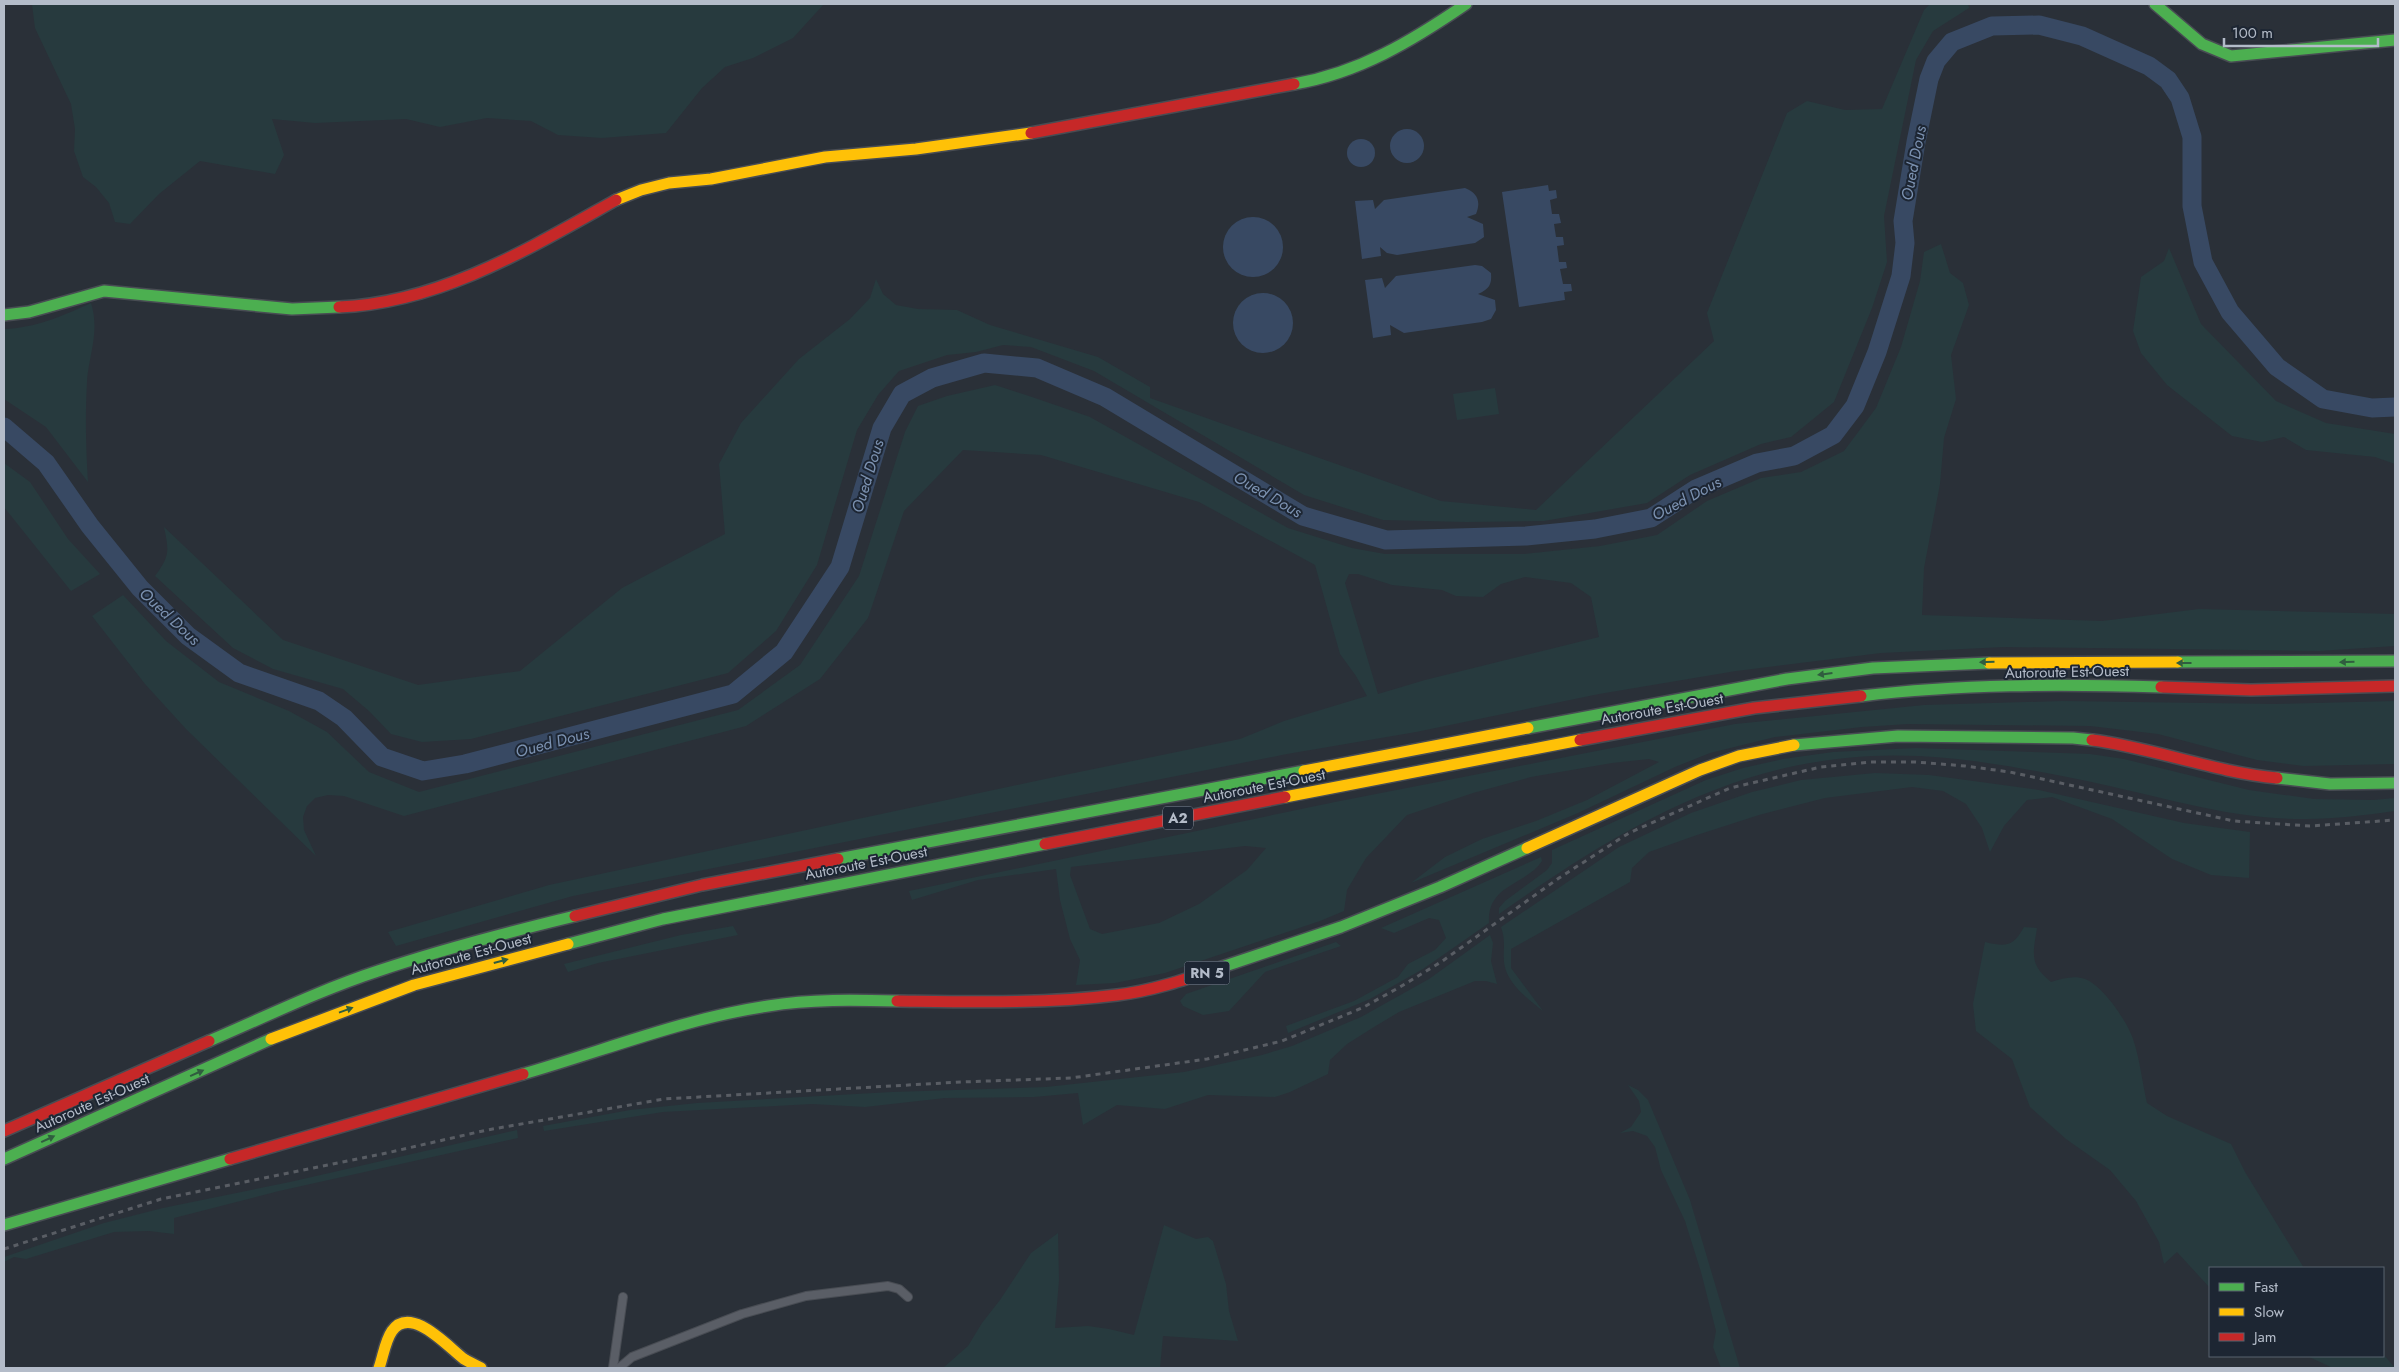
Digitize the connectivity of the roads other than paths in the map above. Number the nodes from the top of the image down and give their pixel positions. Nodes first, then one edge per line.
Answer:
1 (1466, 4) edge
2 (2156, 4) edge
3 (2395, 40) edge
4 (4, 315) edge
5 (2395, 661) edge
6 (2395, 686) edge
7 (2395, 783) edge
8 (4, 1131) edge
9 (4, 1159) edge
10 (4, 1226) edge
11 (622, 1297) dead end
12 (908, 1297) dead end
13 (379, 1368) edge
14 (481, 1368) edge
15 (613, 1368) edge
16 (619, 1368) edge

1 - 4 main road
2 - 3 main road
5 -> 8 main road, Autoroute Est-Ouest / A2
9 -> 6 main road, Autoroute Est-Ouest / A2
7 - 10 main road, RN 5
11 - 15 street
12 - 16 street
13 - 14 main road

